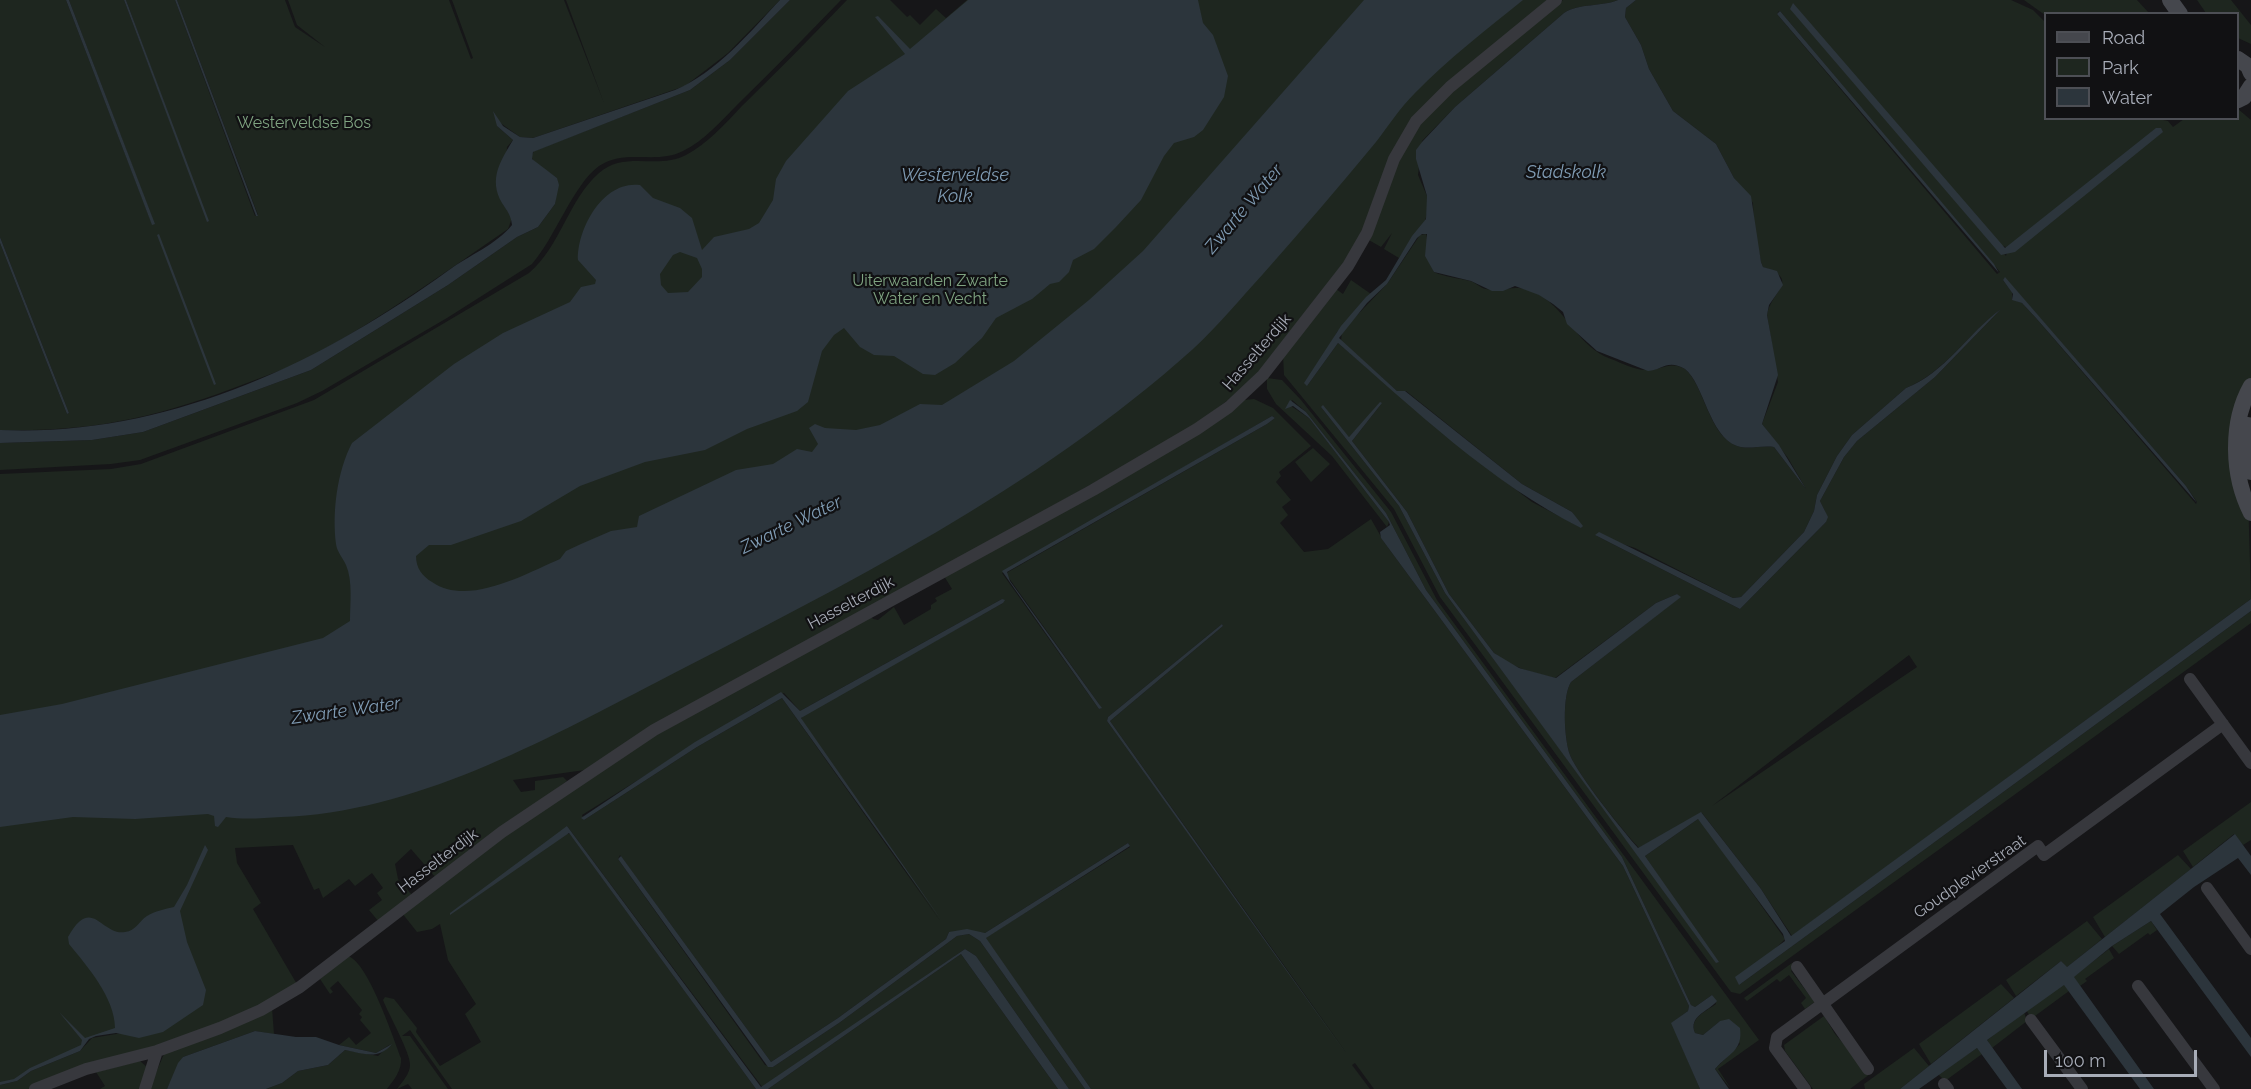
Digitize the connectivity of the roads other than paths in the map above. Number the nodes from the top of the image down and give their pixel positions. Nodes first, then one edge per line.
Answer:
1 (1556, 0) edge
2 (2251, 386) edge
3 (2251, 406) edge
4 (2251, 472) edge
5 (2251, 513) edge
6 (2190, 679) dead end
7 (2223, 724) junction
8 (2246, 745) edge
9 (2251, 763) edge
10 (2207, 888) dead end
11 (2251, 949) edge
12 (1797, 967) dead end
13 (2138, 986) dead end
14 (1821, 1004) junction
15 (2031, 1020) dead end
16 (158, 1051) junction
17 (1868, 1070) dead end
18 (35, 1089) edge
19 (145, 1089) edge
20 (1805, 1089) edge
21 (2082, 1089) edge
22 (2214, 1089) edge

1 - 16 street, Hasselterdijk
2 - 5 main road
3 - 4 main road
6 - 7 street
7 - 8 street
7 - 14 street, Goudplevierstraat
8 - 9 street
10 - 11 street
12 - 14 street
13 - 22 street
14 - 17 street
14 - 20 street, Goudplevierstraat
15 - 21 street
16 - 18 street, Hasselterdijk
16 - 19 street

